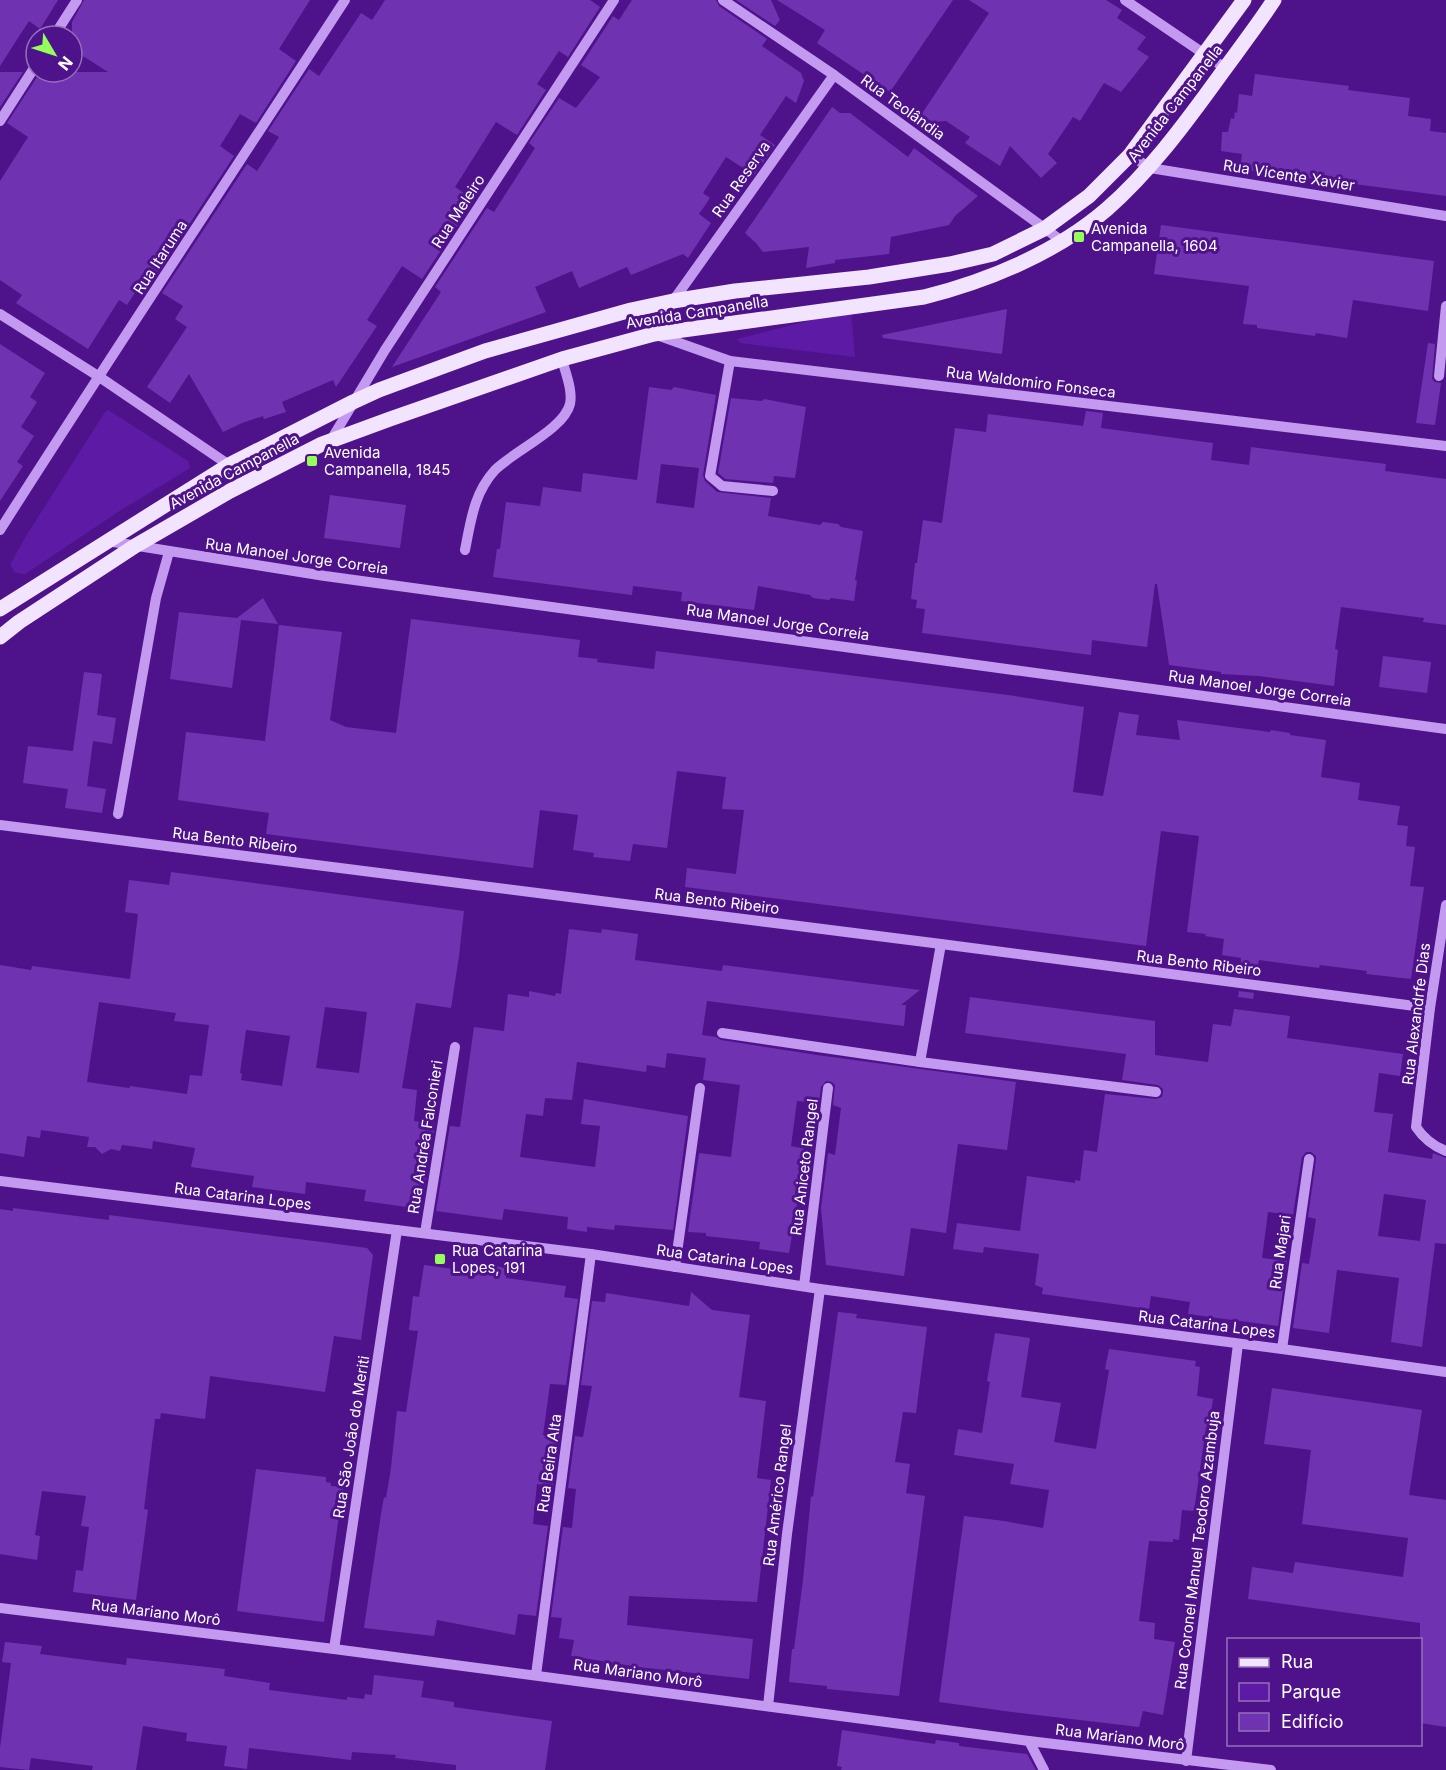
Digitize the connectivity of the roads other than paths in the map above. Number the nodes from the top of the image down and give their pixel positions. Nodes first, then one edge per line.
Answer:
1 (77, 0) edge
2 (345, 0) edge
3 (614, 0) edge
4 (723, 0) edge
5 (1125, 0) edge
6 (1244, 0) edge
7 (1274, 0) edge
8 (62, 24) edge
9 (1204, 54) junction
10 (1225, 68) junction
11 (834, 75) junction
12 (24, 83) edge
13 (0, 121) edge
14 (1130, 155) junction
15 (1150, 168) junction
16 (1446, 216) edge
17 (1044, 229) junction
18 (1062, 242) junction
19 (673, 301) junction
20 (1446, 306) edge
21 (0, 314) edge
22 (654, 334) junction
23 (562, 359) junction
24 (730, 361) junction
25 (98, 376) junction
26 (1439, 376) dead end
27 (353, 402) junction
28 (331, 440) junction
29 (1446, 446) edge
30 (229, 465) junction
31 (773, 491) dead end
32 (0, 530) edge
33 (107, 541) junction
34 (135, 546) junction
35 (465, 550) dead end
36 (169, 552) junction
37 (0, 608) edge
38 (19, 622) junction
39 (0, 638) edge
40 (1446, 729) edge
41 (118, 814) dead end
42 (0, 825) edge
43 (1446, 905) edge
44 (941, 944) junction
45 (1430, 1008) junction
46 (722, 1033) dead end
47 (455, 1047) dead end
48 (920, 1062) junction
49 (700, 1088) dead end
50 (828, 1088) dead end
51 (1156, 1092) dead end
52 (1446, 1151) edge
53 (1309, 1159) dead end
54 (0, 1181) edge
55 (397, 1230) junction
56 (425, 1233) junction
57 (591, 1254) junction
58 (675, 1267) junction
59 (804, 1286) junction
60 (820, 1289) junction
61 (1238, 1344) junction
62 (1282, 1349) junction
63 (1446, 1372) edge
64 (0, 1608) edge
65 (334, 1649) junction
66 (536, 1675) junction
67 (768, 1706) junction
68 (1029, 1741) junction
69 (1186, 1761) junction
70 (1044, 1770) edge
71 (1272, 1770) edge

1 - 8 street
2 - 25 street, Rua Itaruma
3 - 27 street, Rua Meleiro
4 - 11 street, Rua Teolândia
5 - 9 street
6 - 9 main road, Avenida Campanella
7 - 10 main road, Avenida Campanella
9 - 10 street
9 - 14 main road, Avenida Campanella
10 - 15 main road, Avenida Campanella
11 - 17 street, Rua Teolândia
11 - 19 street, Rua Reserva
12 - 13 street
14 - 15 street, Rua Vicente Xavier
14 - 17 main road, Avenida Campanella
15 - 16 street, Rua Vicente Xavier
15 - 18 main road, Avenida Campanella
17 - 18 street, Rua Teolândia
17 - 19 main road, Avenida Campanella
18 - 22 main road, Avenida Campanella
19 - 22 street
19 - 27 main road, Avenida Campanella
20 - 26 street
21 - 25 street
22 - 23 main road, Avenida Campanella
22 - 24 street, Rua Waldomiro Fonseca
23 - 28 main road, Avenida Campanella
23 - 35 street
24 - 29 street, Rua Waldomiro Fonseca
24 - 31 street
25 - 30 street
25 - 32 street, Rua Itaruma
27 - 28 street, Rua Meleiro
27 - 30 main road, Avenida Campanella
28 - 34 main road, Avenida Campanella
30 - 33 main road, Avenida Campanella
33 - 34 street, Rua Manoel Jorge Correia
33 - 37 main road, Avenida Campanella
34 - 36 street, Rua Manoel Jorge Correia
34 - 38 main road, Avenida Campanella
36 - 40 street, Rua Manoel Jorge Correia
36 - 41 street
37 - 38 street
38 - 39 main road, Avenida Campanella
42 - 44 street, Rua Bento Ribeiro
43 - 45 street, Rua Alexandrfe Dias
44 - 45 street, Rua Bento Ribeiro
44 - 48 street
45 - 52 street, Rua Alexandrfe Dias
46 - 48 street
47 - 56 street, Rua Andréa Falconieri
48 - 51 street
49 - 58 street
50 - 59 street, Rua Aniceto Rangel
53 - 62 street, Rua Majari
54 - 55 street, Rua Catarina Lopes
55 - 56 street, Rua Catarina Lopes
55 - 65 street, Rua São João do Meriti
56 - 57 street, Rua Catarina Lopes
57 - 58 street, Rua Catarina Lopes
57 - 66 street, Rua Beira Alta
58 - 59 street, Rua Catarina Lopes
59 - 60 street, Rua Catarina Lopes
60 - 61 street, Rua Catarina Lopes
60 - 67 street, Rua Américo Rangel
61 - 62 street, Rua Catarina Lopes
61 - 69 street, Rua Coronel Manuel Teodoro Azambuja
62 - 63 street, Rua Catarina Lopes
64 - 65 street, Rua Mariano Morô
65 - 66 street, Rua Mariano Morô
66 - 67 street, Rua Mariano Morô
67 - 68 street, Rua Mariano Morô
68 - 69 street, Rua Mariano Morô
68 - 70 street
69 - 71 street, Rua Mariano Morô

